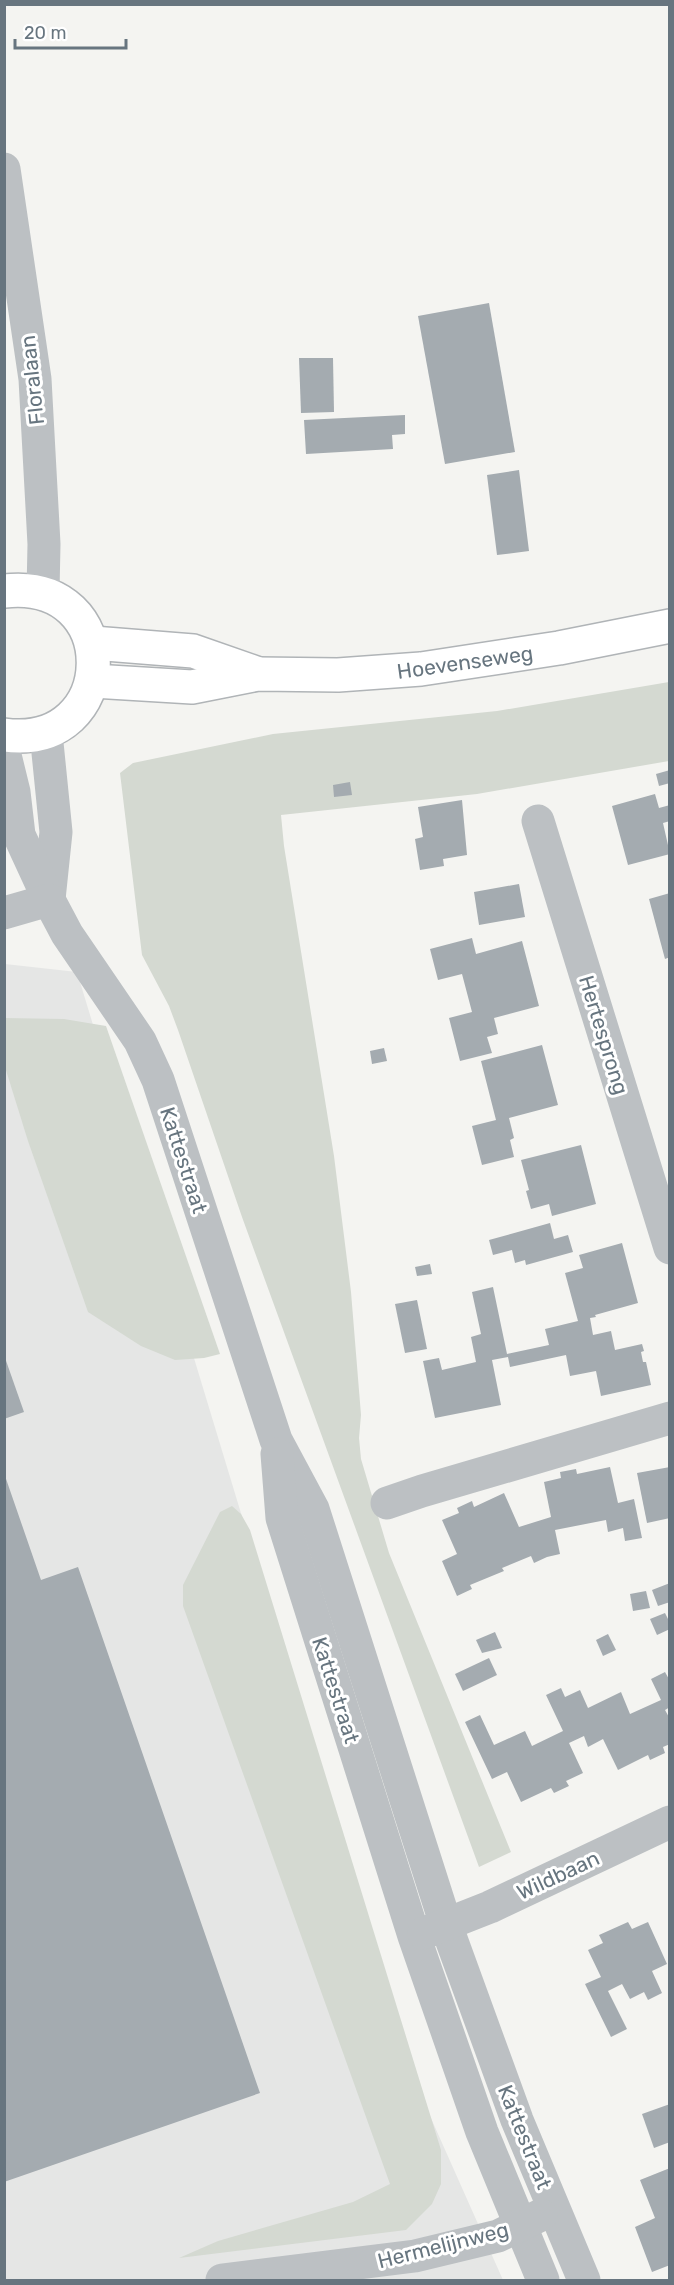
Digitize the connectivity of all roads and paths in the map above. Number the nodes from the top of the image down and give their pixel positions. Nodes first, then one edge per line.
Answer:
1 (4, 170) edge
2 (4, 591) edge
3 (42, 592) junction
4 (669, 626) edge
5 (93, 643) junction
6 (258, 674) junction
7 (93, 681) junction
8 (46, 733) junction
9 (4, 735) edge
10 (4, 752) edge
11 (538, 821) dead end
12 (49, 900) junction
13 (4, 913) edge
14 (669, 1248) edge
15 (669, 1418) edge
16 (276, 1440) junction
17 (387, 1503) dead end
18 (669, 1822) edge
19 (446, 1925) junction
20 (414, 1936) junction
21 (554, 2209) junction
22 (520, 2225) junction
23 (351, 2273) edge
24 (222, 2280) edge
25 (543, 2280) edge
26 (584, 2280) edge

1 - 3 street, Floralaan
2 - 3 main road
3 - 5 main road
4 - 6 main road, Hoevenseweg
5 - 6 main road, Hoevenseweg
5 - 7 main road
6 - 7 main road, Hoevenseweg
7 - 8 main road
8 - 9 main road
8 - 12 street
10 - 12 street, Kattestraat
11 - 14 street, Hertesprong
12 - 13 street
12 - 16 street, Kattestraat
15 - 17 street
16 - 19 street, Kattestraat
16 - 20 street, Kattestraat
18 - 19 street, Wildbaan
19 - 20 street
19 - 21 street, Kattestraat
20 - 22 street, Kattestraat
21 - 22 street, Hermelijnweg
21 - 26 street, Kattestraat
22 - 23 street, Hermelijnweg
22 - 25 street, Kattestraat
23 - 24 street, Hermelijnweg

